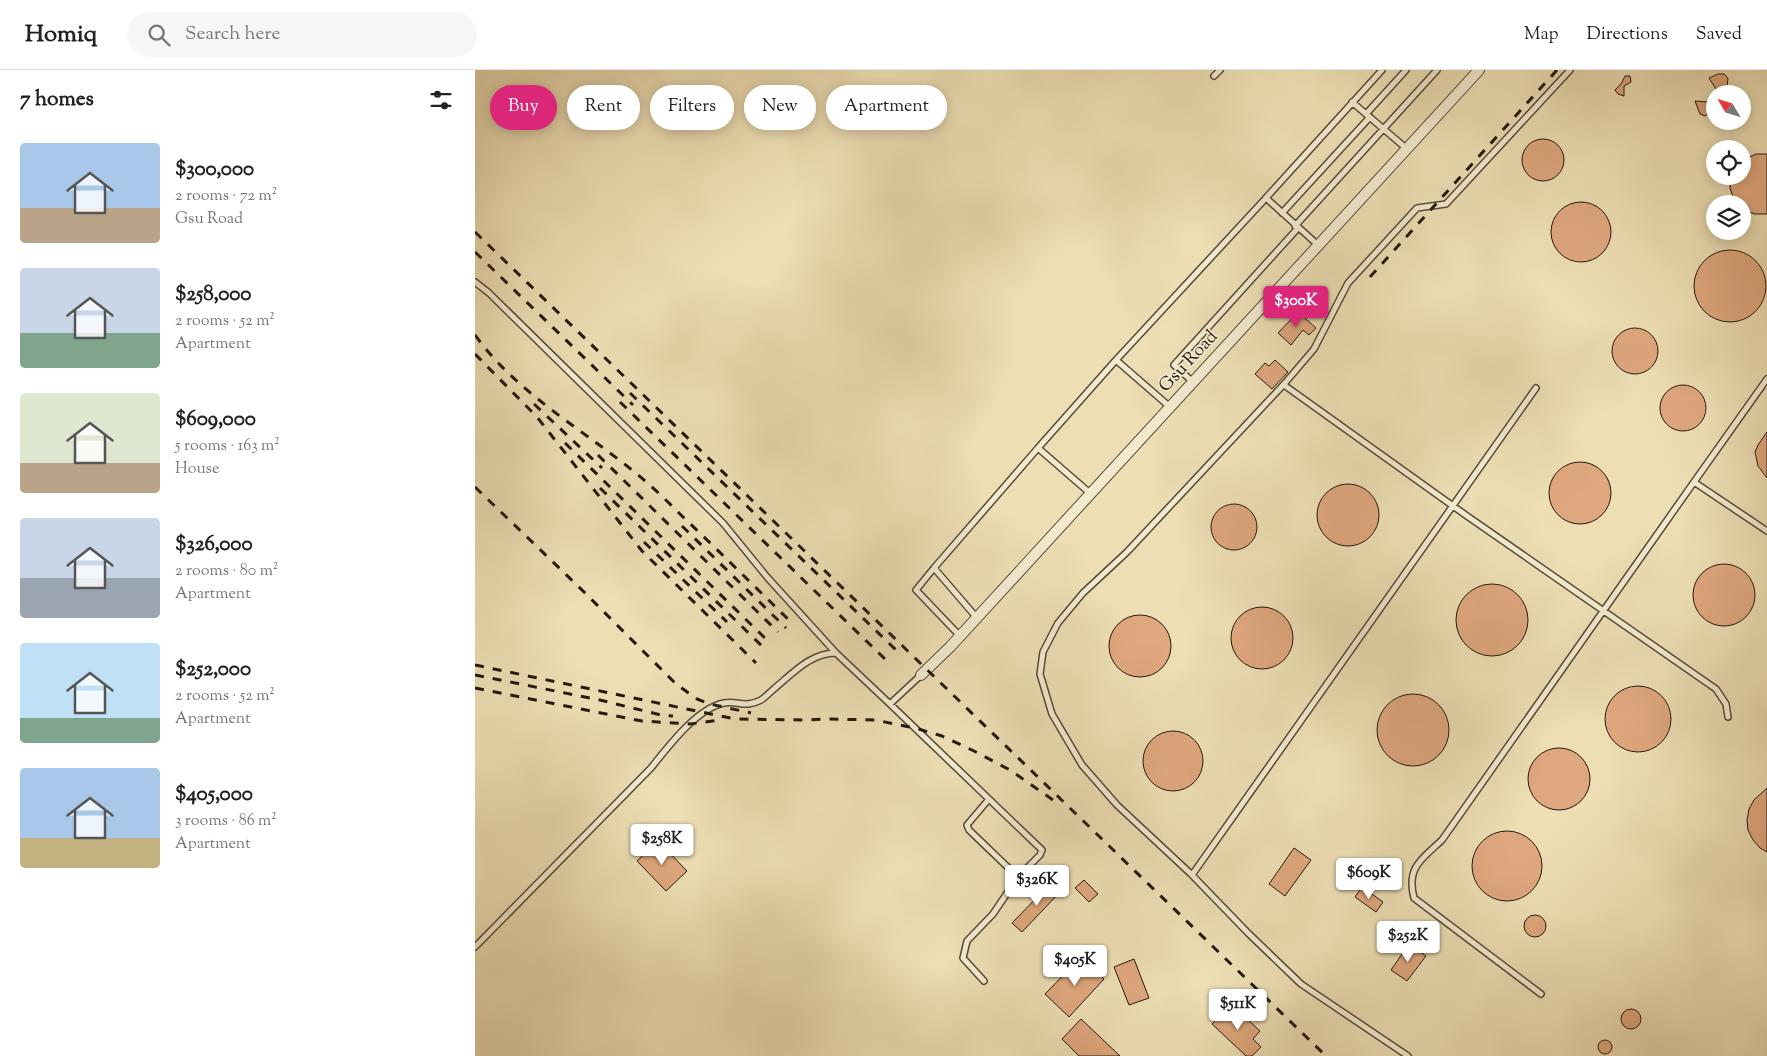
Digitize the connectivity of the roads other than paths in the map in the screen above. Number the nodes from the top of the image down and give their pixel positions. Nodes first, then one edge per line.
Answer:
1 (1219, 70) edge
2 (1382, 70) edge
3 (1406, 70) edge
4 (1437, 70) edge
5 (1479, 70) edge
6 (1570, 70) edge
7 (1214, 76) dead end
8 (1352, 102) junction
9 (1368, 116) junction
10 (1384, 129) junction
11 (1407, 148) junction
12 (1265, 199) junction
13 (1282, 213) junction
14 (1297, 227) junction
15 (1318, 245) junction
16 (475, 282) edge
17 (1116, 360) junction
18 (1767, 379) edge
19 (1193, 382) junction
20 (1283, 385) junction
21 (1536, 388) dead end
22 (1170, 407) junction
23 (1038, 448) junction
24 (1694, 482) junction
25 (1091, 494) junction
26 (1453, 506) junction
27 (1767, 531) edge
28 (935, 568) junction
29 (1604, 611) junction
30 (977, 618) junction
31 (961, 636) junction
32 (836, 653) junction
33 (921, 675) joint
34 (890, 704) junction
35 (1728, 717) dead end
36 (989, 799) junction
37 (1192, 875) junction
38 (1019, 877) junction
39 (475, 947) edge
40 (984, 981) dead end
41 (1541, 994) dead end
42 (1408, 1056) edge

1 - 7 lane
2 - 8 lane
3 - 9 lane
4 - 10 lane
5 - 11 street, Gsu Road
6 - 20 lane
8 - 9 lane
8 - 12 lane
9 - 10 lane
9 - 13 lane
10 - 11 lane
10 - 14 lane
11 - 15 street, Gsu Road
12 - 13 lane
12 - 17 lane
13 - 14 lane
14 - 15 lane
14 - 19 lane
15 - 19 street, Gsu Road
16 - 32 lane
17 - 22 lane
17 - 23 lane
18 - 24 lane
19 - 22 street, Gsu Road
20 - 26 lane
20 - 37 lane
21 - 26 lane
22 - 25 street, Gsu Road
23 - 25 lane
23 - 28 lane
24 - 27 lane
24 - 29 lane
25 - 30 street, Gsu Road
26 - 29 lane
26 - 37 lane
28 - 30 lane
28 - 31 lane
29 - 35 lane
29 - 41 lane
30 - 31 street, Gsu Road
31 - 33 street, Gsu Road
32 - 34 lane
32 - 39 lane
33 - 34 lane
34 - 36 lane
36 - 38 lane
36 - 38 lane
37 - 42 lane
38 - 40 lane

